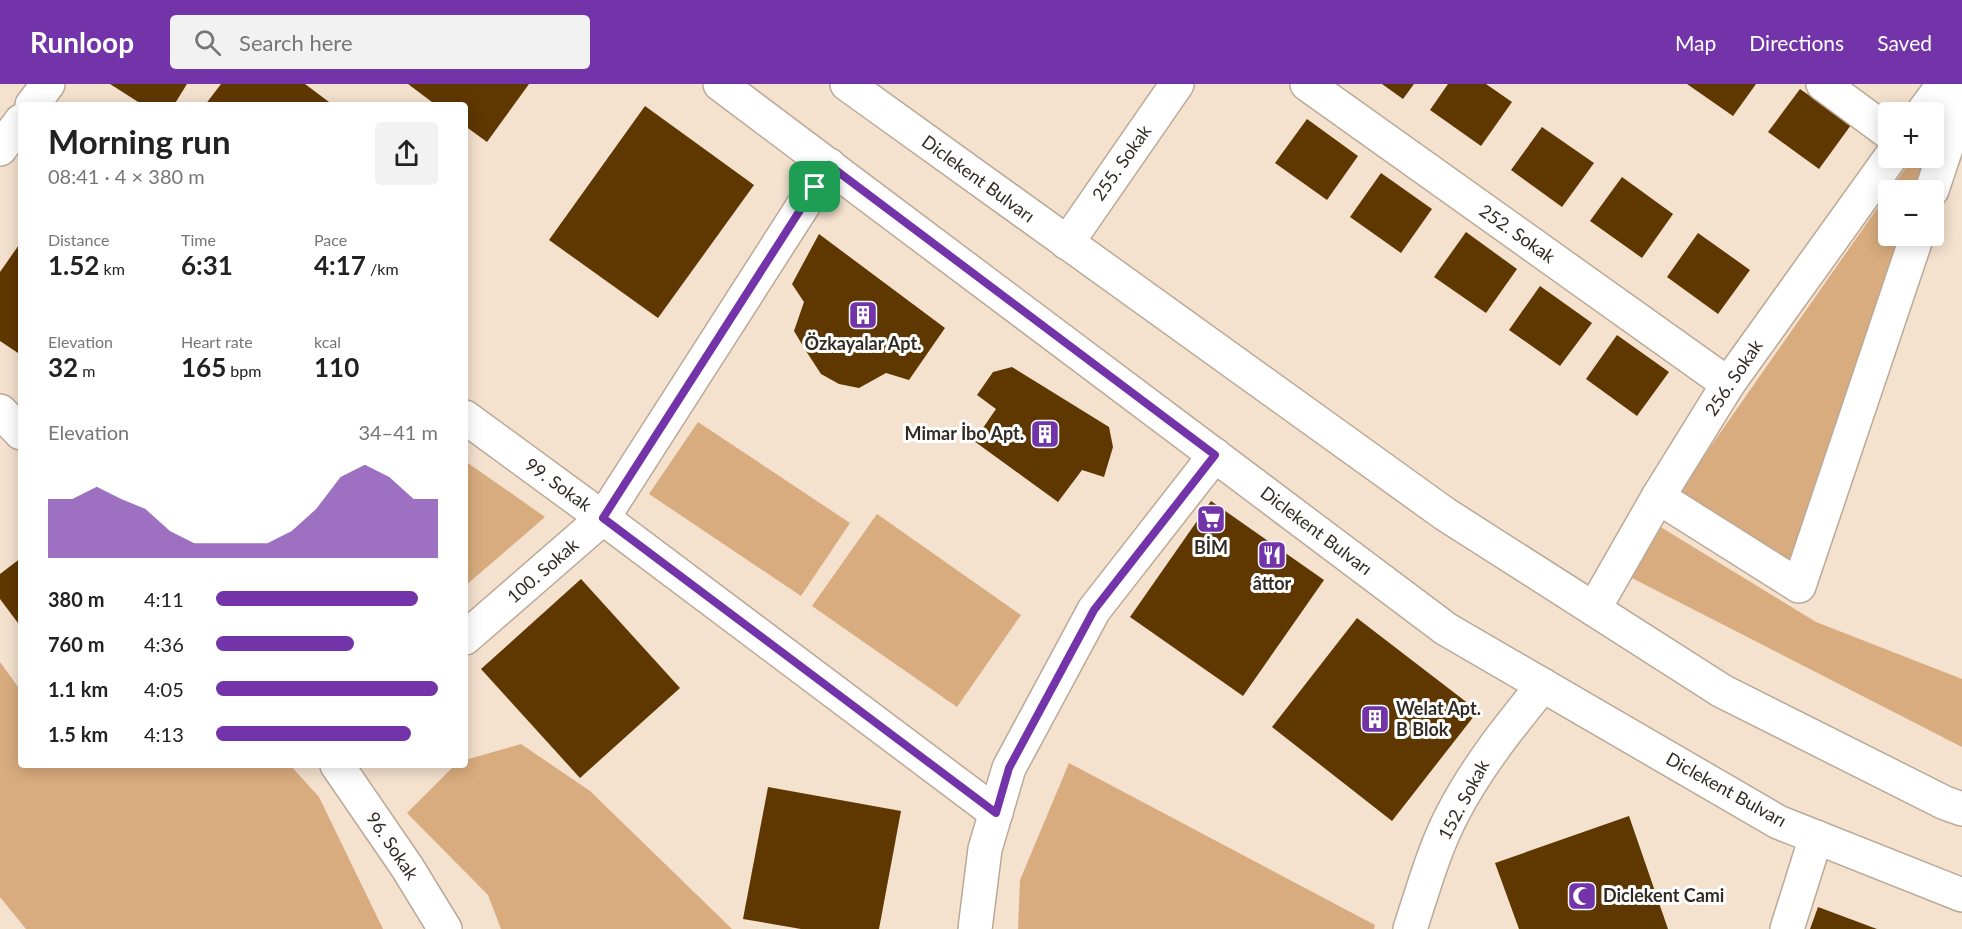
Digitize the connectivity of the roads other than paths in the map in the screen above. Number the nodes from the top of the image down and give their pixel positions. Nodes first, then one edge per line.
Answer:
1 (720, 84) edge
2 (847, 84) edge
3 (1178, 84) edge
4 (1307, 84) edge
5 (1823, 84) edge
6 (1944, 84) edge
7 (1962, 100) edge
8 (1930, 102) edge
9 (18, 125) edge
10 (1878, 125) edge
11 (0, 149) edge
12 (829, 165) junction
13 (1883, 168) edge
14 (1935, 180) edge
15 (1066, 243) junction
16 (1914, 246) edge
17 (1728, 384) junction
18 (0, 411) edge
19 (468, 419) edge
20 (18, 431) edge
21 (1215, 455) junction
22 (1658, 497) junction
23 (603, 518) junction
24 (1594, 609) junction
25 (468, 635) edge
26 (1543, 685) junction
27 (339, 768) edge
28 (1962, 808) edge
29 (996, 813) junction
30 (1816, 837) junction
31 (1962, 896) edge
32 (445, 929) edge
33 (975, 929) edge
34 (1410, 929) edge
35 (1787, 929) edge

1 - 12 street, Diclekent Bulvarı
2 - 15 street, Diclekent Bulvarı
3 - 15 street, 255. Sokak
4 - 17 street, 252. Sokak
5 - 10 street
6 - 8 street
7 - 14 street
9 - 11 street
12 - 21 street, Diclekent Bulvarı
12 - 23 street, 100. Sokak
13 - 17 street, 256. Sokak
15 - 24 street, Diclekent Bulvarı
16 - 22 street
17 - 22 street, 256. Sokak
18 - 20 street
19 - 23 street, 99. Sokak
21 - 26 street, Diclekent Bulvarı
21 - 29 street
22 - 24 street, 256. Sokak
23 - 25 street, 100. Sokak
23 - 29 street, 99. Sokak
24 - 28 street, Diclekent Bulvarı
26 - 30 street, Diclekent Bulvarı
26 - 34 street, 152. Sokak
27 - 32 street, 96. Sokak
29 - 33 street
30 - 31 street, Diclekent Bulvarı
30 - 35 street

